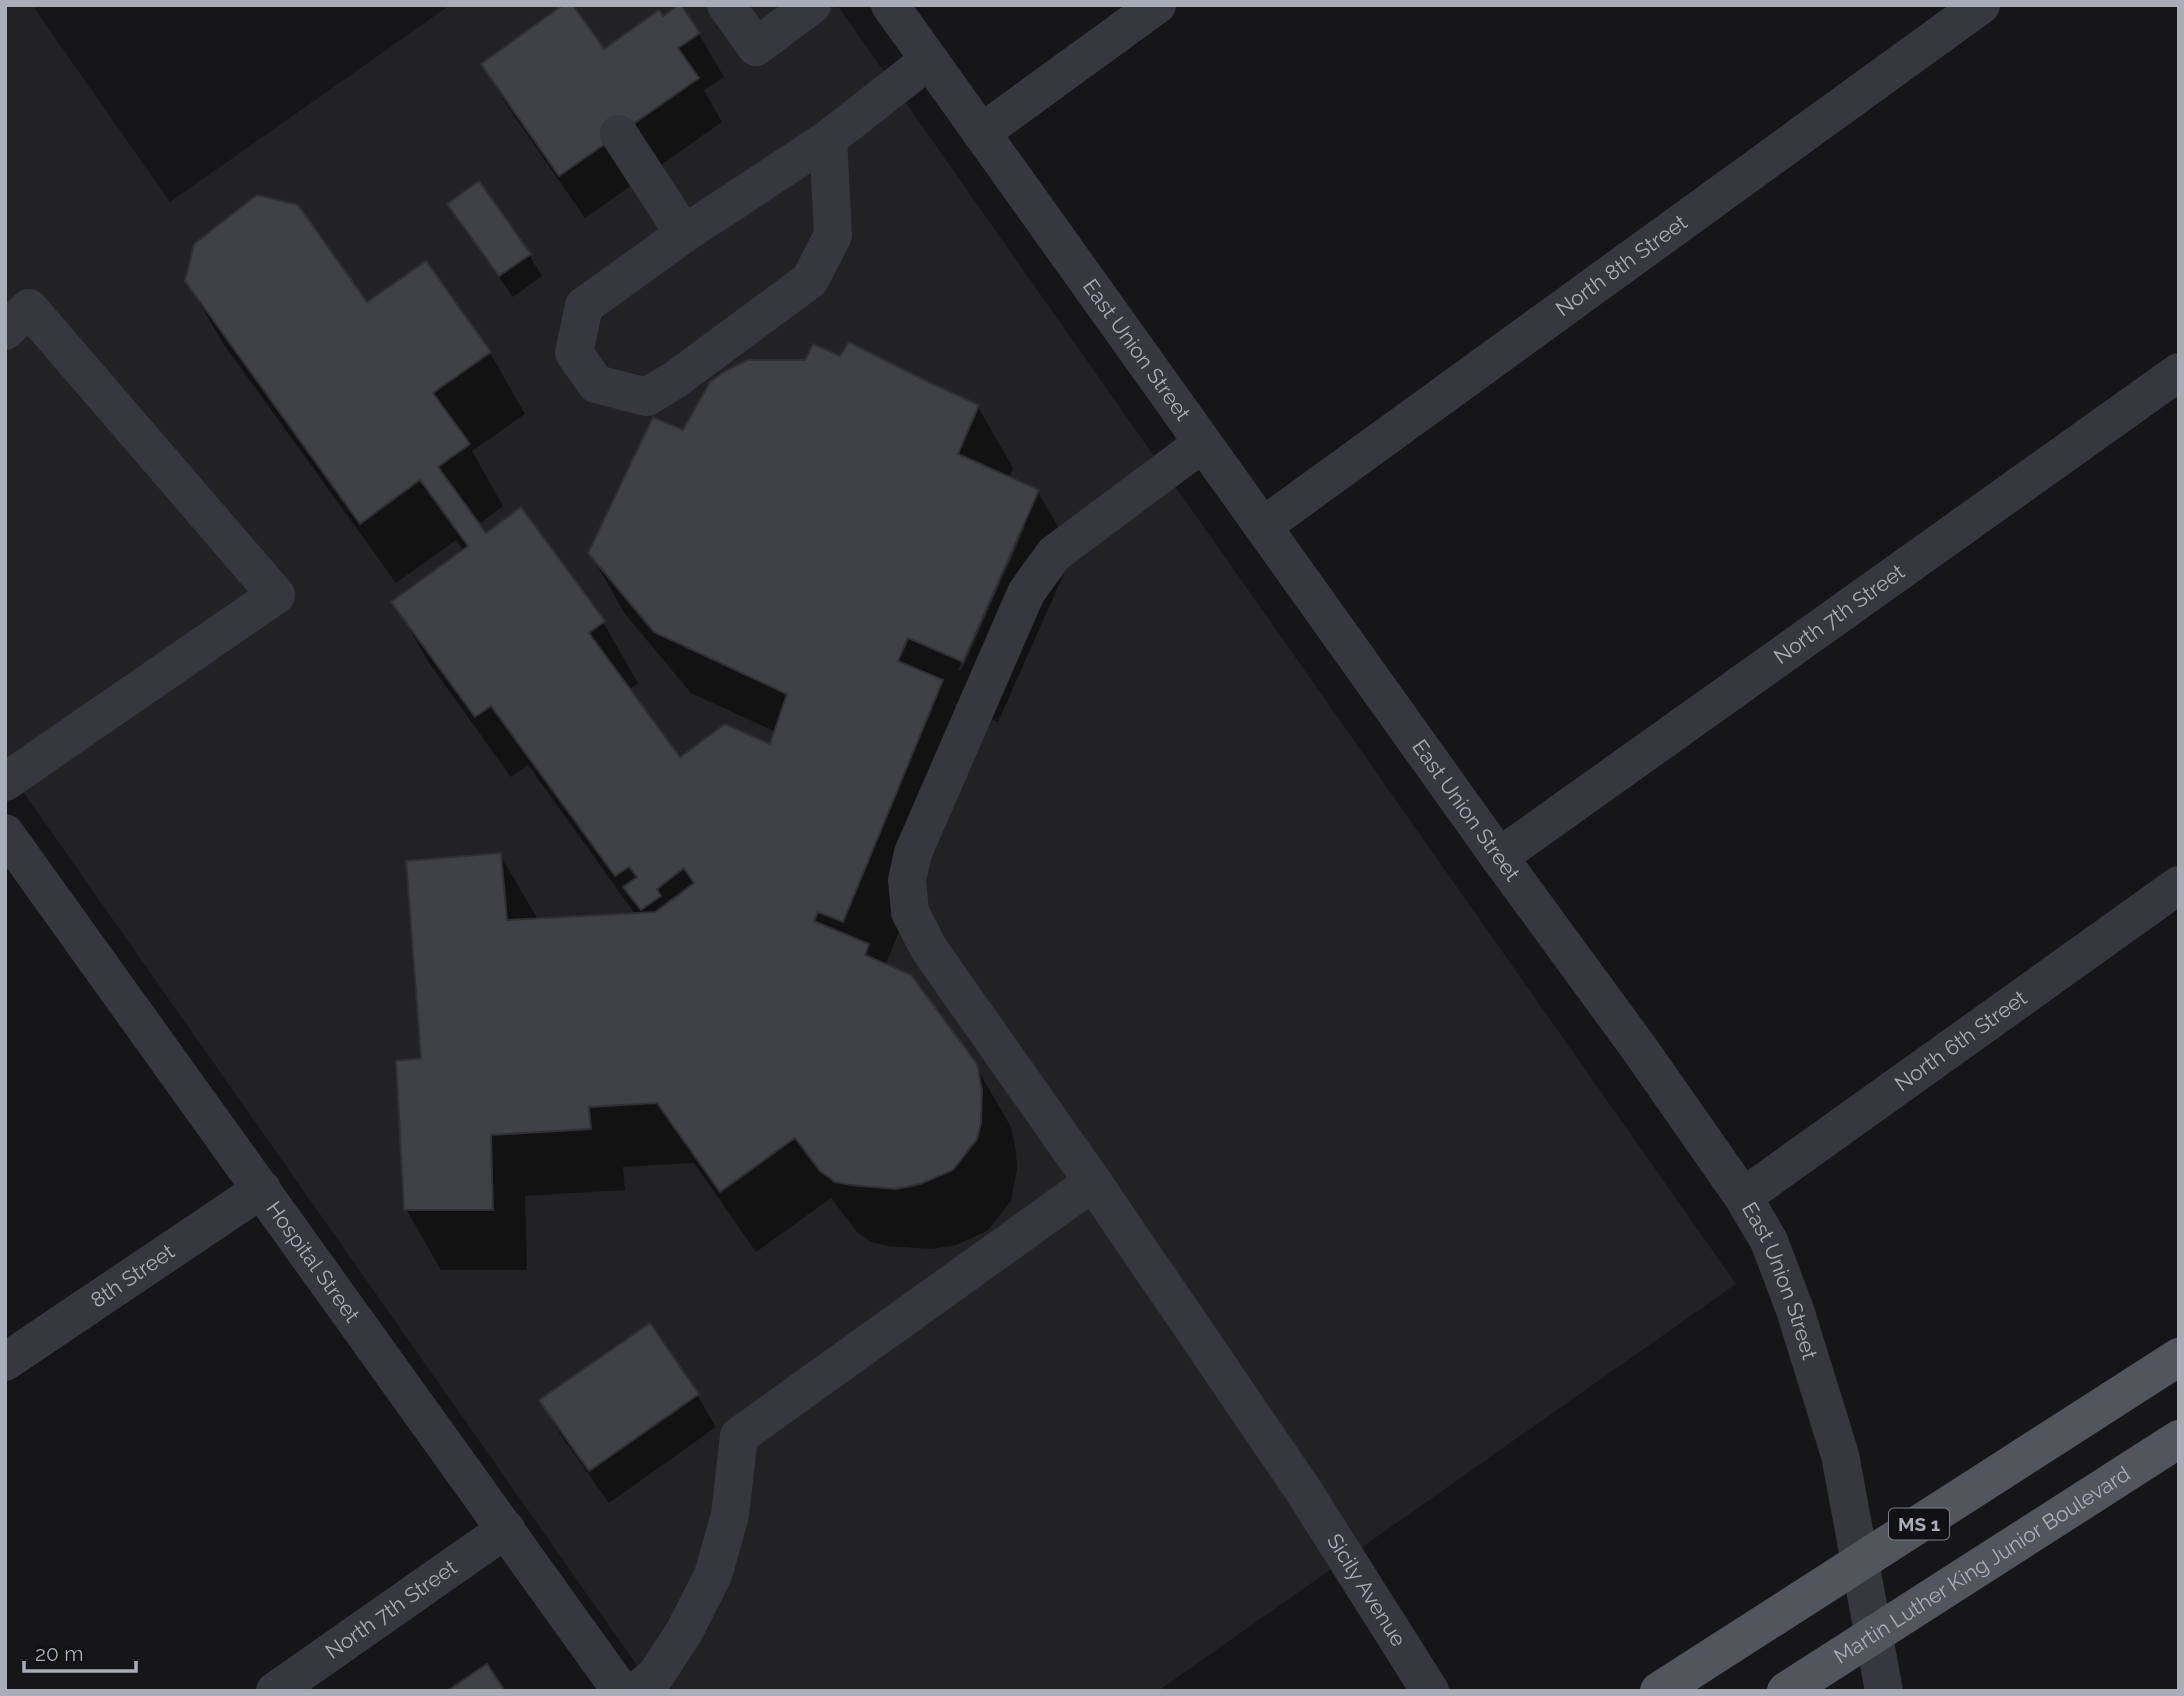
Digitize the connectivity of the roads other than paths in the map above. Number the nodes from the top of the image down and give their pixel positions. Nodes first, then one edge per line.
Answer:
1 (726, 5) edge
2 (812, 5) edge
3 (890, 5) edge
4 (1157, 5) edge
5 (1981, 5) edge
6 (929, 60) junction
7 (981, 132) junction
8 (619, 134) dead end
9 (828, 139) junction
10 (684, 234) junction
11 (5, 331) edge
12 (2179, 372) edge
13 (1203, 443) junction
14 (1263, 526) junction
15 (5, 782) edge
16 (11, 853) edge
17 (1499, 857) junction
18 (2179, 885) edge
19 (1093, 1182) junction
20 (262, 1189) junction
21 (1743, 1197) junction
22 (2179, 1357) edge
23 (5, 1362) edge
24 (2179, 1439) edge
25 (506, 1529) junction
26 (1860, 1562) junction
27 (1874, 1633) junction
28 (275, 1691) edge
29 (621, 1691) edge
30 (637, 1691) edge
31 (1430, 1691) edge
32 (1659, 1691) edge
33 (1786, 1691) edge
34 (1884, 1691) edge

1 - 2 street
3 - 6 street, East Union Street
4 - 7 street
5 - 14 street, North 8th Street
6 - 7 street, East Union Street
6 - 9 street
7 - 13 street, East Union Street
8 - 10 street
9 - 10 street
9 - 10 street
11 - 15 street
12 - 17 street, North 7th Street
13 - 14 street, East Union Street
13 - 19 street, Sicily Avenue
14 - 17 street, East Union Street
16 - 20 street, Hospital Street
17 - 21 street, East Union Street
18 - 21 street, North 6th Street
19 - 30 street
19 - 31 street, Sicily Avenue
20 - 23 street, 8th Street
20 - 25 street, Hospital Street
21 - 26 street, East Union Street
22 - 26 main road, MS 1
24 - 27 main road, Martin Luther King Junior Boulevard
25 - 28 street, North 7th Street
25 - 29 street, Hospital Street
26 - 27 street, East Union Street
26 - 32 main road, MS 1
27 - 33 main road, Martin Luther King Junior Boulevard
27 - 34 street, East Union Street

